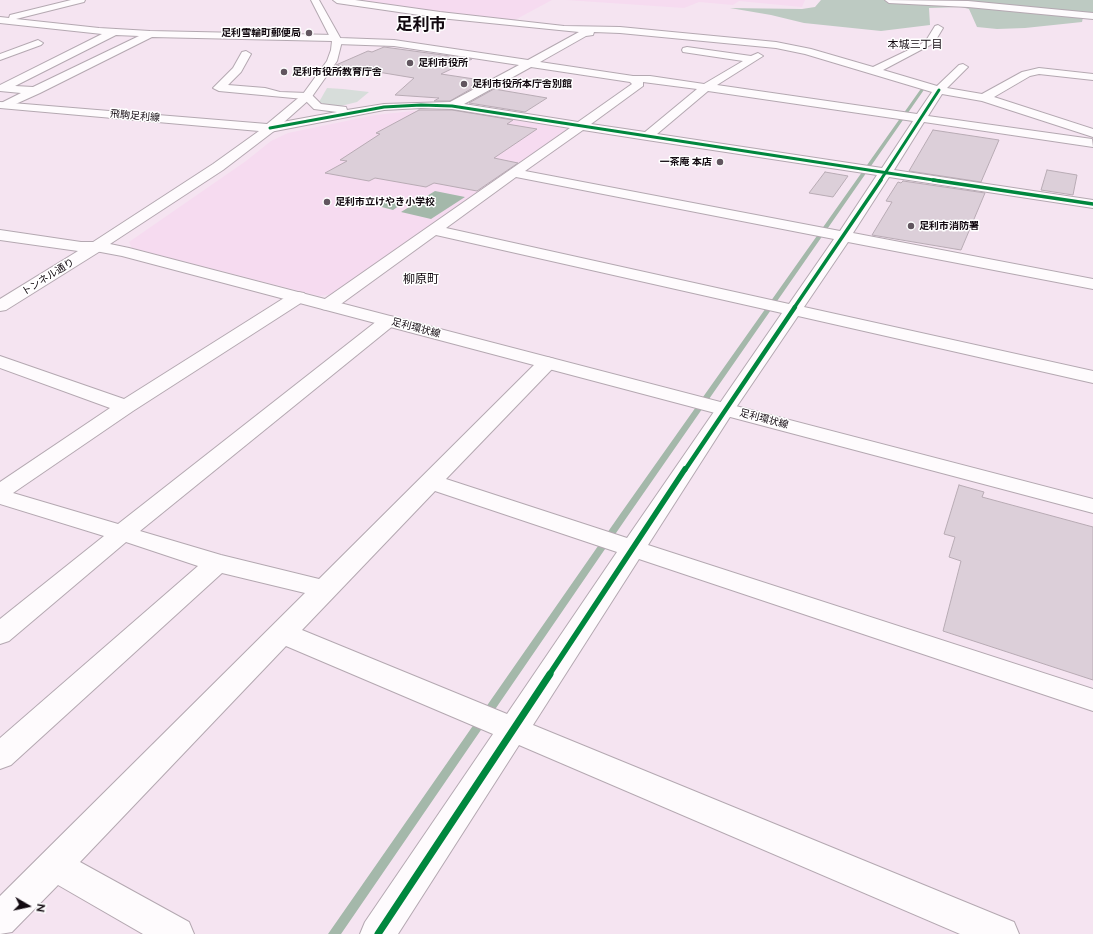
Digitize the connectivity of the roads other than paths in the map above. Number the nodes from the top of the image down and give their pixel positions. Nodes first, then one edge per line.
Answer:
1 (81, 0) edge
2 (315, 0) edge
3 (337, 0) edge
4 (889, 0) edge
5 (1093, 16) edge
6 (1, 22) edge
7 (938, 28) dead end
8 (114, 32) junction
9 (640, 32) junction
10 (150, 34) junction
11 (579, 36) junction
12 (336, 40) junction
13 (616, 40) dead end
14 (38, 43) dead end
15 (776, 45) junction
16 (677, 48) dead end
17 (246, 54) dead end
18 (0, 58) edge
19 (753, 59) junction
20 (528, 64) junction
21 (963, 67) dead end
22 (873, 71) junction
23 (1093, 77) edge
24 (633, 79) junction
25 (706, 87) junction
26 (939, 90) junction
27 (36, 91) junction
28 (307, 96) junction
29 (379, 96) dead end
30 (984, 98) junction
31 (4, 106) edge
32 (452, 106) junction
33 (374, 109) junction
34 (920, 118) junction
35 (583, 126) junction
36 (270, 128) junction
37 (1093, 133) edge
38 (647, 136) junction
39 (1093, 143) edge
40 (884, 172) junction
41 (515, 173) junction
42 (1093, 204) edge
43 (433, 230) junction
44 (1, 236) edge
45 (844, 236) junction
46 (96, 247) junction
47 (1093, 284) edge
48 (298, 297) junction
49 (328, 305) junction
50 (0, 306) edge
51 (793, 310) junction
52 (388, 321) junction
53 (0, 362) edge
54 (548, 362) junction
55 (1093, 378) edge
56 (126, 407) junction
57 (725, 409) junction
58 (431, 482) junction
59 (0, 492) edge
60 (0, 497) edge
61 (1093, 506) edge
62 (122, 533) junction
63 (635, 548) junction
64 (217, 563) junction
65 (325, 588) junction
66 (282, 633) junction
67 (0, 634) edge
68 (1093, 700) edge
69 (514, 729) junction
70 (5, 745) edge
71 (54, 865) junction
72 (0, 920) edge
73 (176, 934) edge
74 (378, 934) edge
75 (1001, 934) edge

1 - 6 street
2 - 12 street
3 - 9 street
4 - 5 street
6 - 8 street
7 - 22 street
8 - 10 street
8 - 27 street
9 - 11 street
9 - 15 street
10 - 12 street
10 - 27 street
11 - 13 street
11 - 20 street
12 - 20 street
12 - 28 street
14 - 18 street
15 - 19 street
15 - 22 street
16 - 19 street
17 - 28 street
19 - 25 street
20 - 24 street
20 - 32 street
21 - 26 street
22 - 26 street
23 - 30 street
24 - 25 street
24 - 35 street
25 - 34 street
25 - 38 street
26 - 30 street
26 - 34 street
27 - 31 street
28 - 33 street
28 - 36 street
29 - 33 street
30 - 37 street
31 - 36 street, 飛駒足利線
32 - 33 street
32 - 35 street
33 - 36 street
34 - 39 street
34 - 40 street
35 - 38 street
35 - 41 street
36 - 46 street
38 - 40 street
40 - 42 street
40 - 45 street
41 - 43 street
41 - 45 street
43 - 49 street
43 - 51 street
44 - 46 street, 足利環状線
45 - 47 street
45 - 51 street
46 - 48 street, 足利環状線
46 - 50 street, トンネル通り
48 - 49 street, 足利環状線
48 - 56 street
49 - 52 street, 足利環状線
51 - 55 street
51 - 57 street
52 - 54 street, 足利環状線
52 - 62 street
53 - 56 street
54 - 57 street, 足利環状線
54 - 58 street
56 - 59 street
57 - 61 street, 足利環状線
57 - 63 street
58 - 63 street
58 - 65 street
60 - 62 street
62 - 64 street
62 - 67 street
63 - 68 street
63 - 69 street
64 - 65 street
64 - 70 street
65 - 66 street
66 - 69 street
66 - 71 street
69 - 74 street
69 - 75 street
71 - 72 street
71 - 73 street

